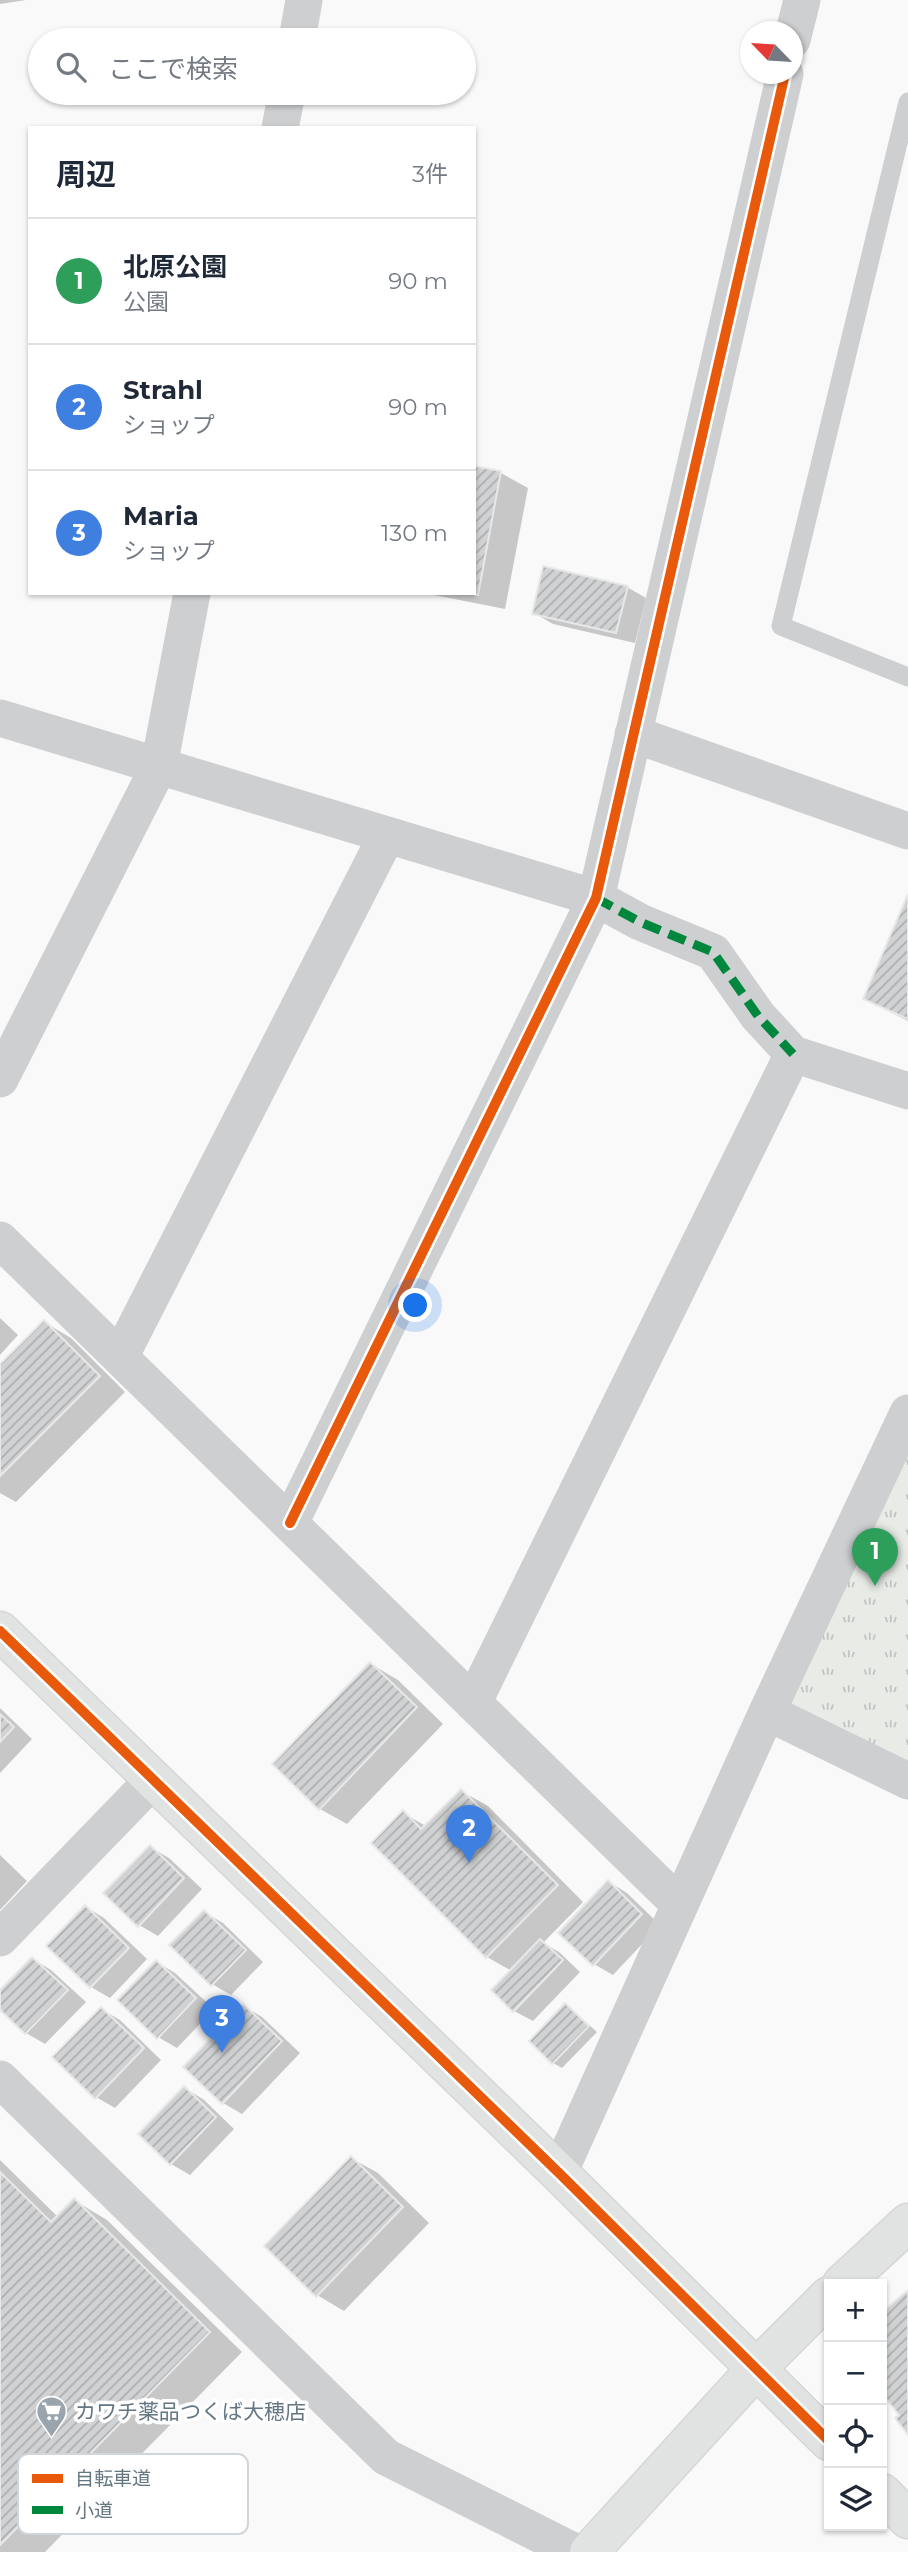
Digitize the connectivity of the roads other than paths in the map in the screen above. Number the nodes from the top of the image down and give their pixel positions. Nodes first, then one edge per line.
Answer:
1 (304, 0) edge
2 (802, 0) edge
3 (797, 21) edge
4 (299, 28) edge
5 (783, 84) edge
6 (908, 102) edge
7 (285, 105) edge
8 (280, 126) edge
9 (192, 595) edge
10 (908, 677) edge
11 (0, 718) edge
12 (634, 734) junction
13 (159, 766) junction
14 (908, 831) edge
15 (387, 835) junction
16 (596, 898) junction
17 (793, 1054) junction
18 (0, 1079) edge
19 (908, 1091) edge
20 (0, 1240) edge
21 (120, 1357) junction
22 (908, 1413) edge
23 (290, 1523) junction
24 (0, 1631) edge
25 (473, 1703) junction
26 (767, 1712) junction
27 (153, 1780) junction
28 (908, 1781) edge
29 (680, 1905) junction
30 (0, 1938) edge
31 (0, 2079) edge
32 (559, 2173) junction
33 (908, 2223) edge
34 (847, 2279) edge
35 (824, 2302) edge
36 (757, 2368) junction
37 (824, 2436) edge
38 (887, 2498) edge
39 (908, 2519) edge
40 (575, 2552) edge
41 (589, 2552) edge

1 - 4 street
2 - 3 street
5 - 12 street
6 - 10 lane
7 - 8 street
9 - 13 street
11 - 13 street
12 - 14 street
12 - 16 street
13 - 15 street
13 - 18 street
15 - 16 street
15 - 21 street
16 - 17 street
16 - 23 street
17 - 19 street
17 - 25 street
20 - 21 street
21 - 23 street
22 - 26 street
23 - 25 street
24 - 27 street
25 - 29 street
26 - 28 street
26 - 29 street
27 - 30 street
27 - 32 street
29 - 32 street
31 - 40 street
32 - 36 street
33 - 34 street
35 - 36 street
36 - 37 street
36 - 41 street
38 - 39 street

